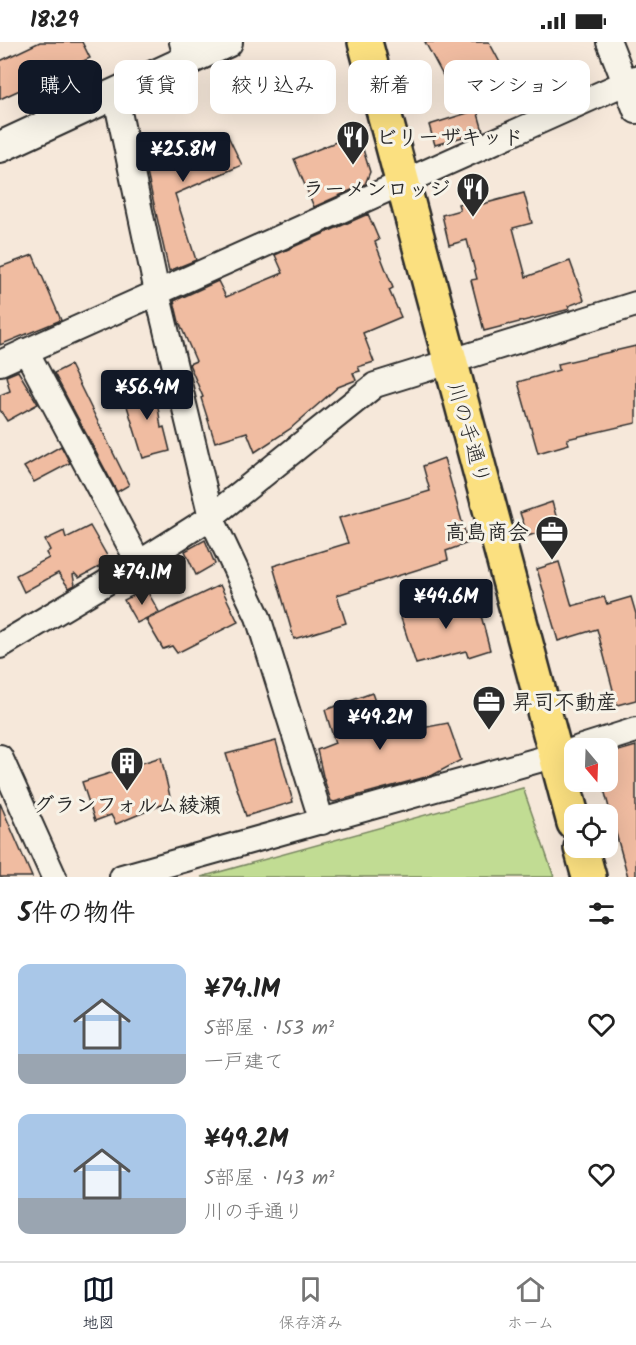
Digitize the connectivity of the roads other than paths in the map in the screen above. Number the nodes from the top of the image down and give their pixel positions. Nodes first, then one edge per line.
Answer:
1 (227, 42) edge
2 (364, 42) edge
3 (609, 42) edge
4 (184, 51) edge
5 (169, 60) edge
6 (631, 81) edge
7 (114, 93) edge
8 (636, 111) edge
9 (119, 114) edge
10 (0, 147) edge
11 (403, 181) junction
12 (157, 292) junction
13 (636, 304) edge
14 (26, 351) junction
15 (0, 363) edge
16 (449, 363) junction
17 (211, 517) junction
18 (139, 563) junction
19 (0, 646) edge
20 (636, 730) edge
21 (566, 738) edge
22 (611, 738) edge
23 (564, 753) edge
24 (0, 757) edge
25 (322, 822) junction
26 (584, 858) edge
27 (54, 877) edge
28 (122, 877) edge
29 (589, 877) edge

1 - 4 street
2 - 11 main road, 川の手通り
3 - 6 street
4 - 5 street
6 - 8 street
6 - 11 street
7 - 10 street
9 - 12 street
11 - 12 street
11 - 16 main road, 川の手通り
12 - 14 street
12 - 17 street
13 - 16 street
14 - 15 street
14 - 18 street
16 - 17 street
16 - 21 main road, 川の手通り
17 - 18 street
17 - 25 street
18 - 19 street
20 - 22 street
23 - 25 street
24 - 27 street
25 - 28 street
26 - 29 main road

